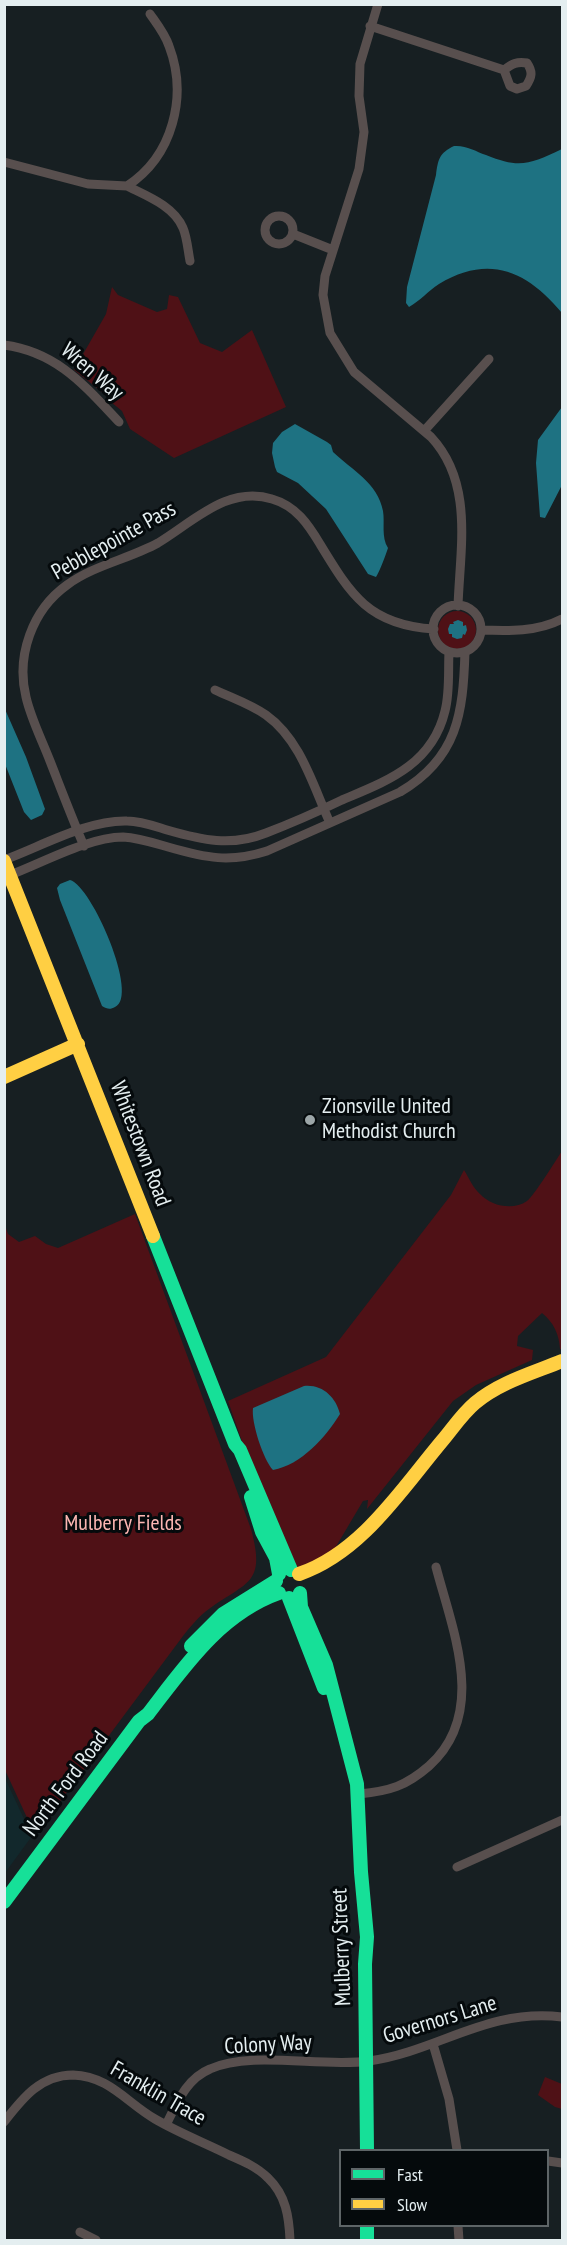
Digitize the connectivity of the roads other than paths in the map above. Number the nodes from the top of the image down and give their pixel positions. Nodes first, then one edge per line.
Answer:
1 (378, 4) edge
2 (150, 14) dead end
3 (370, 26) junction
4 (504, 70) dead end
5 (4, 162) edge
6 (127, 186) junction
7 (293, 234) dead end
8 (333, 250) junction
9 (190, 261) dead end
10 (4, 345) edge
11 (489, 359) dead end
12 (118, 422) dead end
13 (424, 431) junction
14 (458, 606) junction
15 (562, 619) edge
16 (434, 629) junction
17 (481, 630) junction
18 (448, 652) junction
19 (465, 652) junction
20 (215, 690) dead end
21 (324, 809) junction
22 (330, 823) junction
23 (78, 831) junction
24 (84, 846) junction
25 (4, 860) edge
26 (10, 875) junction
27 (78, 1044) junction
28 (4, 1077) edge
29 (562, 1361) edge
30 (235, 1444) junction
31 (436, 1567) dead end
32 (287, 1584) junction
33 (359, 1794) junction
34 (562, 1820) edge
35 (457, 1867) dead end
36 (4, 1902) edge
37 (562, 2017) edge
38 (433, 2044) junction
39 (366, 2062) junction
40 (4, 2122) edge
41 (166, 2125) junction
42 (367, 2149) edge
43 (457, 2149) edge
44 (80, 2232) dead end
45 (96, 2241) edge
46 (290, 2241) edge

1 - 3 street
2 - 6 street
3 - 4 street
3 - 8 street
5 - 6 street
6 - 9 street
7 - 8 street
8 - 13 street
10 - 12 street, Wren Way
11 - 13 street
13 - 14 street
14 - 16 street
14 - 17 street
15 - 17 street
16 - 18 street
16 - 23 street, Pebblepointe Pass
17 - 19 street
18 - 19 street
18 - 21 street
19 - 22 street
20 - 21 street
21 - 22 street
21 - 23 street
22 - 24 street
23 - 24 street, Pebblepointe Pass
23 - 25 street
24 - 26 street
25 - 26 street, Whitestown Road
26 - 27 street, Whitestown Road
27 - 28 street
27 - 30 street, Whitestown Road
29 - 32 street, North Ford Road
30 - 32 street, Whitestown Road
30 - 32 street, Whitestown Road
31 - 33 street
32 - 33 street, Mulberry Street
32 - 36 street, North Ford Road
33 - 39 street, Mulberry Street
34 - 35 street
37 - 38 street, Governors Lane
38 - 39 street, Governors Lane
38 - 43 street
39 - 41 street, Colony Way
39 - 42 street, Mulberry Street
40 - 41 street, Franklin Trace
41 - 46 street, Franklin Trace
44 - 45 street

